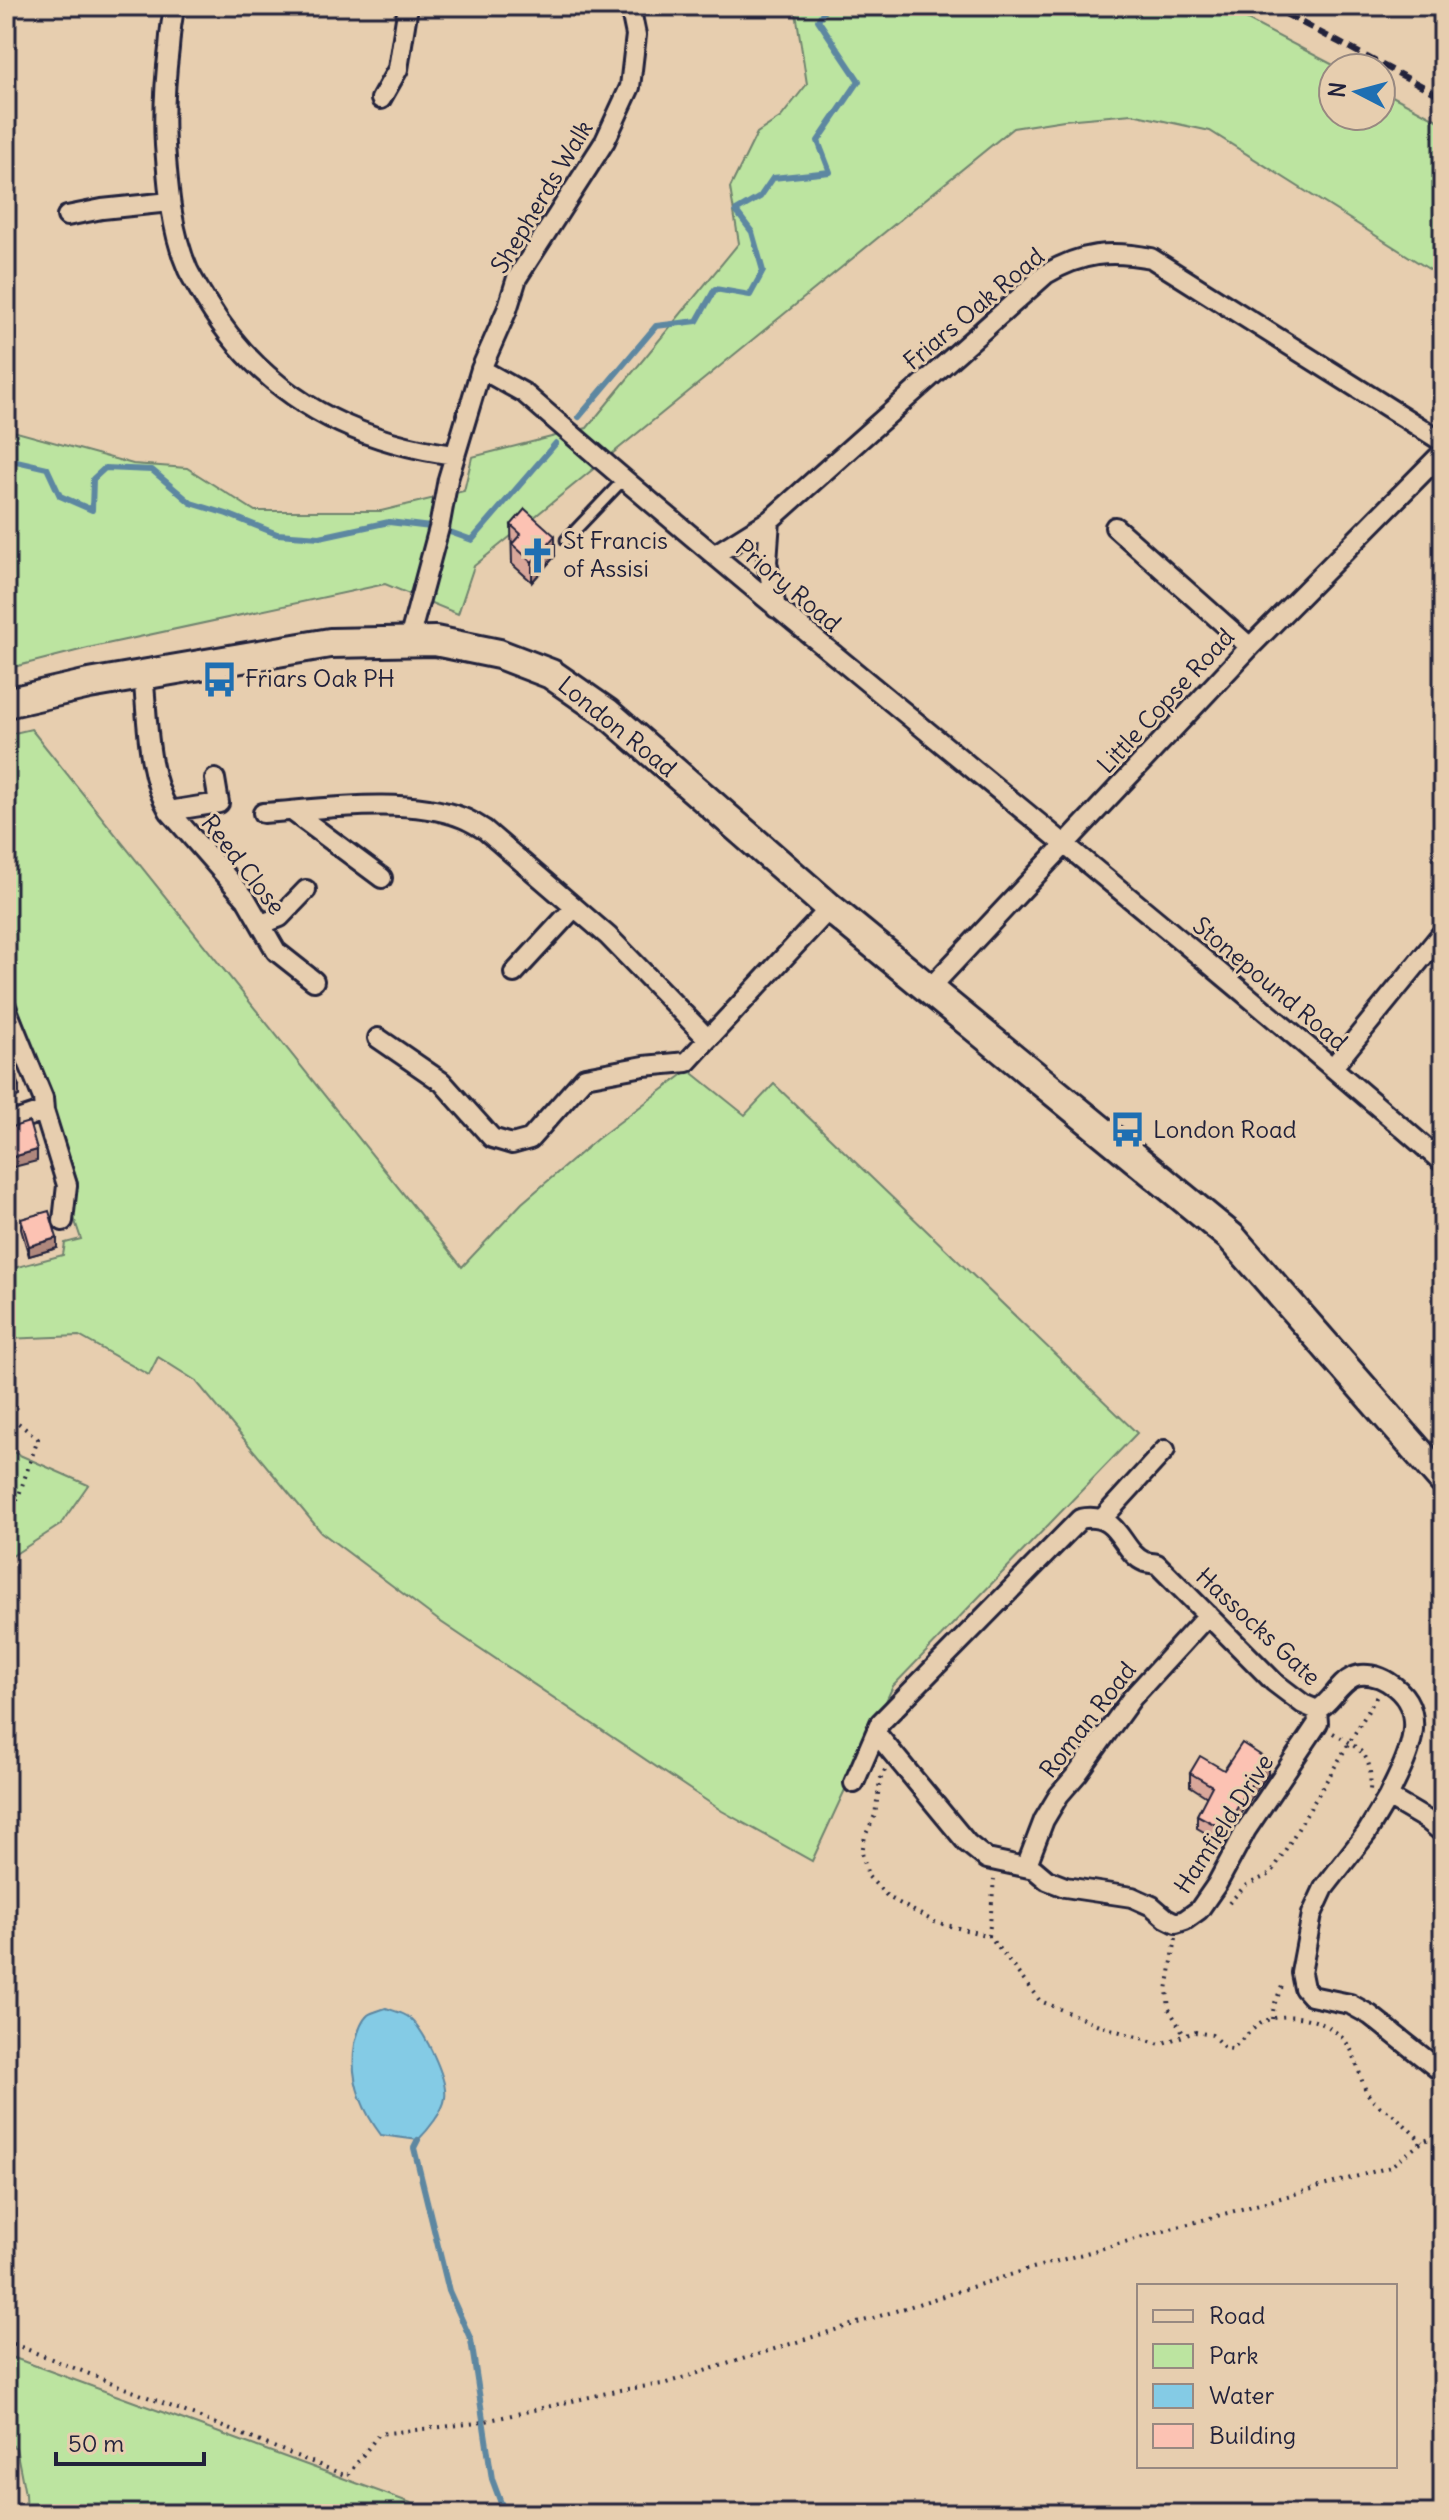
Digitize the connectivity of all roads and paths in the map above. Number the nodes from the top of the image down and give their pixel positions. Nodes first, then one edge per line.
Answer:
1 (175, 6) edge
2 (408, 6) edge
3 (630, 6) edge
4 (381, 99) dead end
5 (170, 202) junction
6 (67, 216) dead end
7 (481, 369) junction
8 (1443, 442) edge
9 (1443, 452) edge
10 (455, 455) junction
11 (625, 478) junction
12 (770, 520) junction
13 (1115, 527) dead end
14 (566, 540) dead end
15 (714, 555) junction
16 (776, 608) junction
17 (409, 640) junction
18 (1250, 647) junction
19 (143, 674) junction
20 (6, 703) edge
21 (215, 779) dead end
22 (169, 811) junction
23 (292, 811) junction
24 (263, 813) dead end
25 (1064, 844) junction
26 (382, 878) dead end
27 (306, 890) dead end
28 (574, 908) junction
29 (830, 908) junction
30 (262, 924) junction
31 (1443, 932) edge
32 (514, 973) dead end
33 (314, 981) dead end
34 (929, 989) junction
35 (6, 1008) edge
36 (378, 1038) dead end
37 (708, 1039) junction
38 (1333, 1067) junction
39 (44, 1111) junction
40 (6, 1124) edge
41 (1443, 1163) edge
42 (63, 1221) dead end
43 (6, 1413) edge
44 (1165, 1450) dead end
45 (1443, 1480) edge
46 (1102, 1519) junction
47 (6, 1533) edge
48 (1208, 1615) junction
49 (1386, 1681) junction
50 (1317, 1717) junction
51 (876, 1733) junction
52 (1349, 1743) junction
53 (894, 1755) junction
54 (854, 1783) dead end
55 (1385, 1802) junction
56 (1443, 1833) edge
57 (994, 1861) junction
58 (1026, 1867) junction
59 (1225, 1908) dead end
60 (1180, 1932) junction
61 (989, 1936) junction
62 (1175, 1947) junction
63 (1184, 2035) junction
64 (1443, 2073) edge
65 (1443, 2133) edge
66 (1422, 2142) junction
67 (6, 2341) edge

1 - 5 street
2 - 4 street
3 - 7 street, Shepherds Walk
5 - 6 street
5 - 10 street
7 - 10 street, Shepherds Walk
7 - 11 street, Priory Road
8 - 12 street, Friars Oak Road
9 - 18 street, Little Copse Road
10 - 17 street, Shepherds Walk
11 - 14 lane
11 - 15 street, Priory Road
12 - 15 street, Friars Oak Road
12 - 16 street
13 - 18 street
15 - 16 street, Priory Road
16 - 25 street, Priory Road
17 - 19 main road, London Road
17 - 29 main road, London Road
18 - 25 street, Little Copse Road
19 - 20 main road, London Road
19 - 22 street, Reed Close
21 - 22 street, Reed Close
22 - 30 street, Reed Close
23 - 24 street
23 - 26 street
23 - 28 street
25 - 34 street, Little Copse Road
25 - 38 street, Stonepound Road
27 - 30 street
28 - 32 street
28 - 37 street
29 - 34 main road, London Road
29 - 37 street
30 - 33 street, Reed Close
31 - 38 street
34 - 45 main road, London Road
35 - 39 street
36 - 37 street
38 - 41 street, Stonepound Road
39 - 40 street
39 - 42 street
43 - 47 path
44 - 46 street
46 - 48 street, Hassocks Gate
46 - 51 street
48 - 50 street, Hassocks Gate
48 - 58 street, Roman Road
49 - 50 street, Hassocks Gate
49 - 52 path
49 - 55 street
50 - 52 path
50 - 60 street, Hamfield Drive
51 - 53 street, Hamfield Drive
51 - 54 street
52 - 55 path
52 - 59 path
53 - 57 street, Hamfield Drive
53 - 61 path
55 - 56 street
55 - 64 street
57 - 58 street, Hamfield Drive
57 - 61 path
58 - 60 street, Hamfield Drive
60 - 62 path
60 - 62 path
61 - 63 path
62 - 63 path
63 - 66 path
65 - 66 path
66 - 67 path

